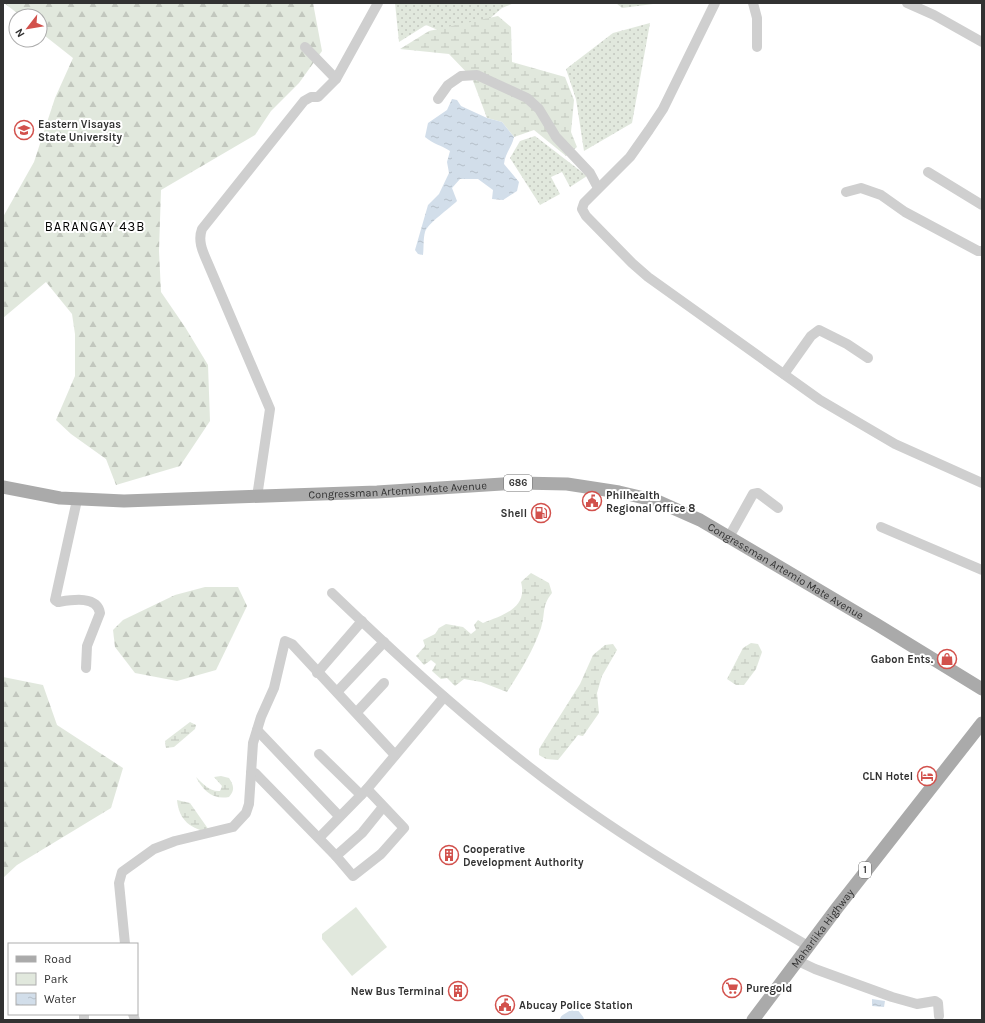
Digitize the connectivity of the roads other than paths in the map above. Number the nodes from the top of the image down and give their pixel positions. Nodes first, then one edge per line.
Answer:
1 (378, 3) edge
2 (716, 3) edge
3 (753, 3) edge
4 (908, 3) edge
5 (982, 42) edge
6 (305, 47) dead end
7 (757, 47) dead end
8 (336, 79) junction
9 (438, 99) dead end
10 (928, 172) dead end
11 (598, 188) junction
12 (846, 192) dead end
13 (982, 205) edge
14 (982, 251) edge
15 (868, 358) dead end
16 (784, 374) junction
17 (982, 483) edge
18 (3, 487) edge
19 (257, 497) junction
20 (77, 500) junction
21 (778, 508) dead end
22 (881, 527) dead end
23 (729, 537) junction
24 (982, 570) edge
25 (332, 593) dead end
26 (362, 622) junction
27 (384, 642) junction
28 (86, 668) dead end
29 (317, 673) junction
30 (384, 683) dead end
31 (982, 689) edge
32 (337, 692) junction
33 (444, 696) junction
34 (357, 712) junction
35 (982, 724) edge
36 (257, 730) junction
37 (319, 754) dead end
38 (395, 755) junction
39 (251, 773) junction
40 (364, 792) junction
41 (383, 807) junction
42 (339, 816) junction
43 (319, 838) junction
44 (336, 856) junction
45 (125, 943) edge
46 (808, 946) junction
47 (798, 961) junction
48 (939, 1016) dead end
49 (753, 1020) edge

1 - 8 street
2 - 11 street
3 - 7 street
4 - 5 street
6 - 8 street
8 - 19 street
9 - 11 street
10 - 13 street
11 - 16 street
12 - 14 street
15 - 16 street
16 - 17 street
18 - 20 main road, Congressman Artemio Mate Avenue / 686
19 - 20 main road, Congressman Artemio Mate Avenue / 686
19 - 23 main road, Congressman Artemio Mate Avenue / 686
20 - 28 street
21 - 23 street
22 - 24 street
23 - 31 main road, Congressman Artemio Mate Avenue / 686
25 - 26 street
26 - 27 street
26 - 29 street
27 - 32 street
27 - 33 street
29 - 32 street
29 - 36 street
30 - 34 street
32 - 34 street
33 - 38 street
33 - 46 street
34 - 38 street
35 - 46 main road, Maharlika Highway / 1
36 - 39 street
36 - 42 street
37 - 40 street
38 - 40 street
39 - 43 street
39 - 45 street
40 - 41 street
40 - 42 street
41 - 44 street
41 - 44 street
42 - 43 street
43 - 44 street
46 - 47 main road, Maharlika Highway / 1
47 - 48 street
47 - 49 main road, Maharlika Highway / 1

